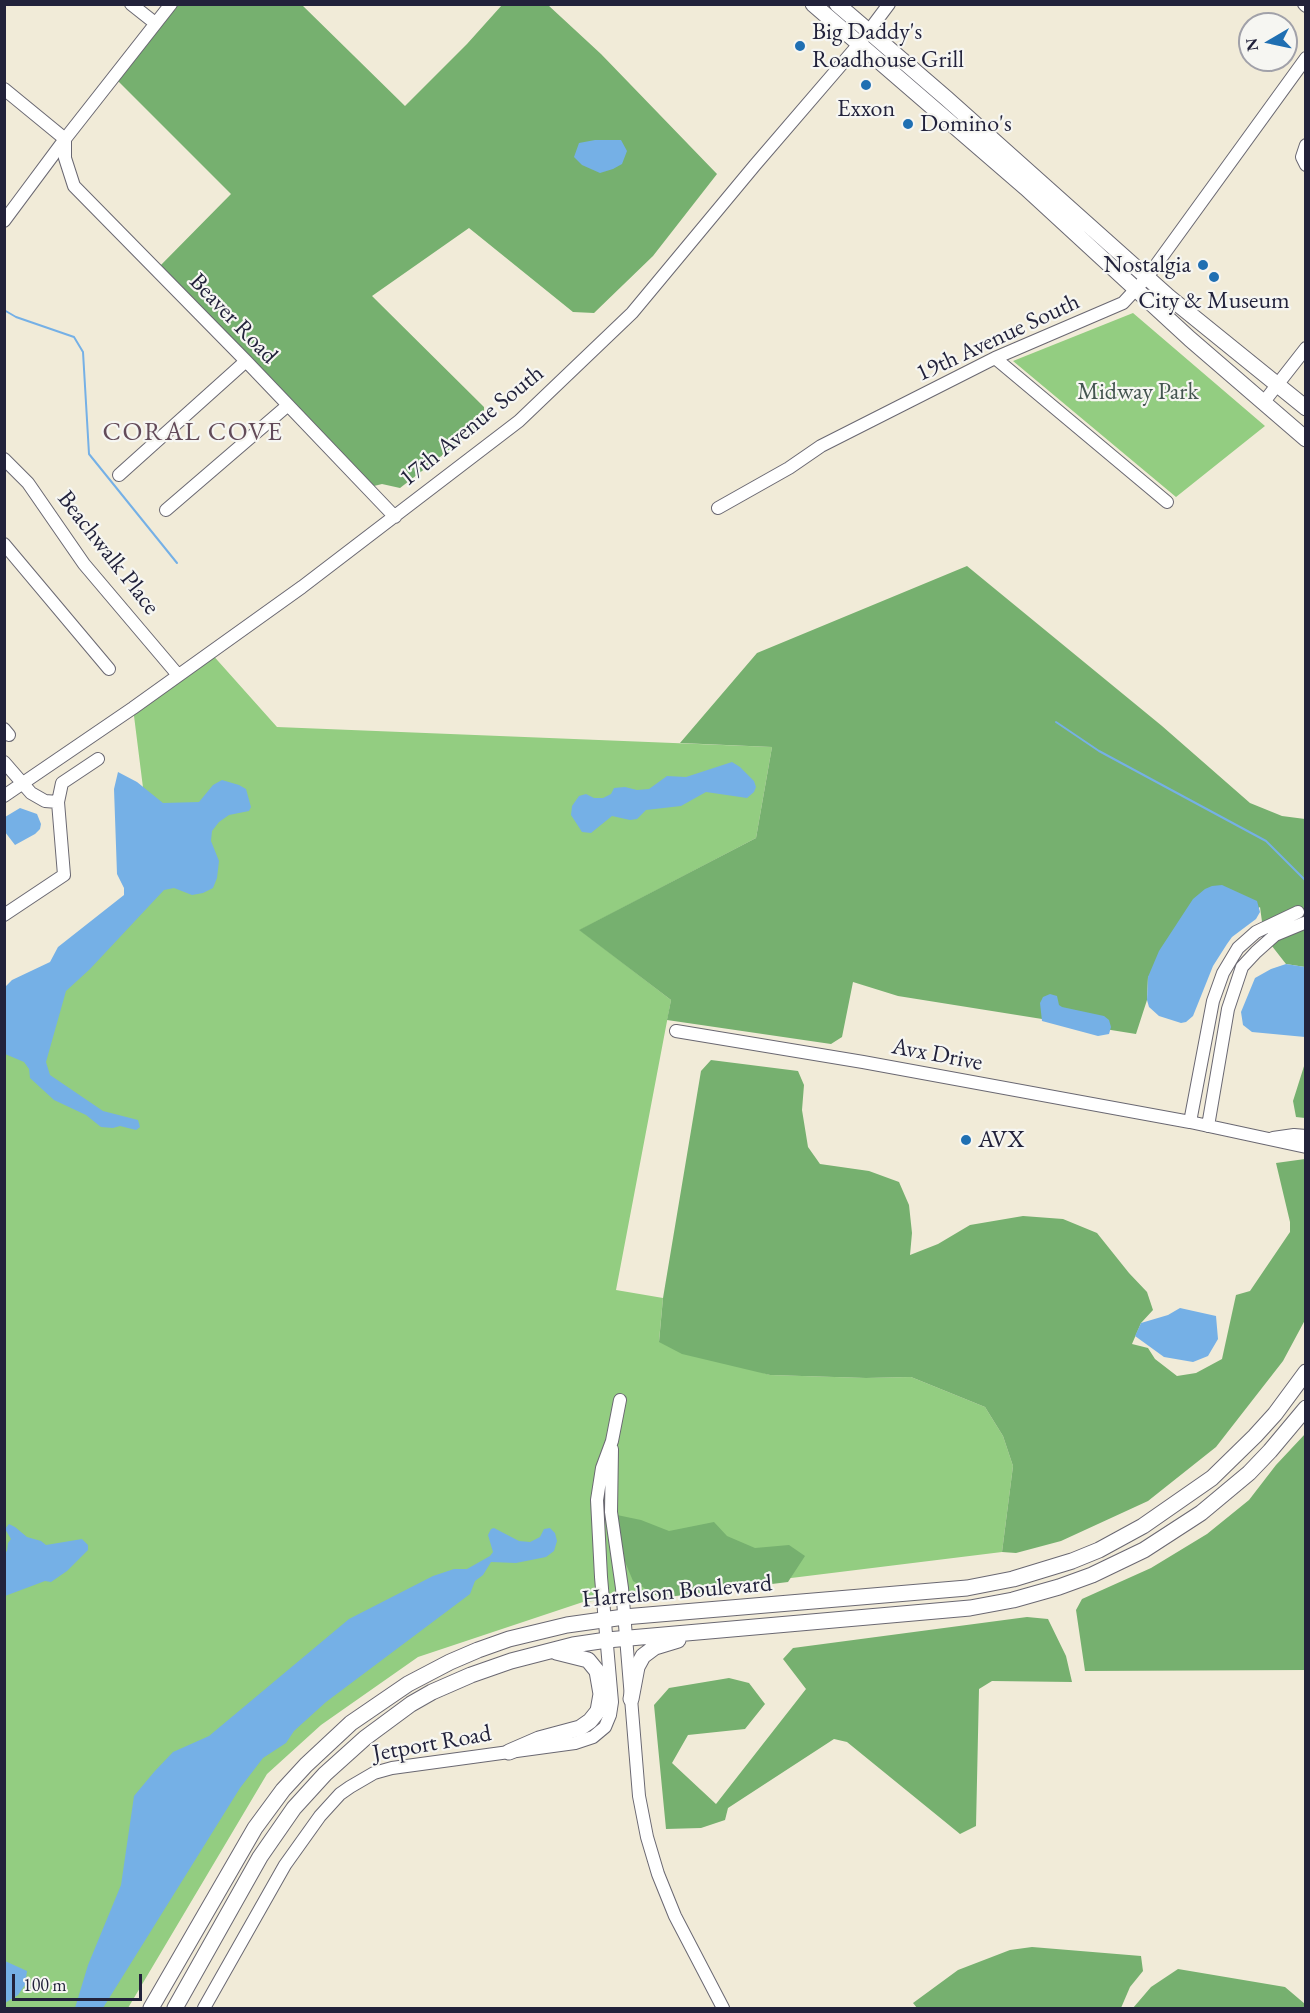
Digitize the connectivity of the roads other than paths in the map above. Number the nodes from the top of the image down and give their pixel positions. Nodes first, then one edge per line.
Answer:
1 (131, 4) edge
2 (171, 4) edge
3 (813, 4) edge
4 (837, 4) edge
5 (889, 4) edge
6 (155, 23) junction
7 (864, 38) junction
8 (1305, 58) edge
9 (4, 89) edge
10 (65, 139) junction
11 (1305, 145) edge
12 (1305, 165) edge
13 (4, 221) edge
14 (1148, 276) junction
15 (1135, 288) junction
16 (1305, 348) edge
17 (995, 358) junction
18 (246, 361) junction
19 (1278, 384) junction
20 (1263, 403) junction
21 (287, 406) junction
22 (1305, 408) edge
23 (1305, 439) edge
24 (4, 459) edge
25 (118, 475) dead end
26 (1167, 502) dead end
27 (718, 508) dead end
28 (166, 510) dead end
29 (394, 517) junction
30 (4, 544) edge
31 (109, 669) dead end
32 (178, 675) junction
33 (98, 759) dead end
34 (4, 762) edge
35 (23, 784) junction
36 (4, 796) edge
37 (58, 802) junction
38 (4, 915) edge
39 (1211, 1010) junction
40 (1227, 1013) junction
41 (676, 1031) dead end
42 (1190, 1122) junction
43 (1208, 1126) junction
44 (1305, 1136) edge
45 (1271, 1138) junction
46 (1305, 1147) edge
47 (1305, 1372) edge
48 (620, 1400) dead end
49 (1305, 1408) edge
50 (612, 1441) junction
51 (624, 1617) junction
52 (605, 1620) junction
53 (710, 1632) junction
54 (625, 1638) junction
55 (607, 1640) junction
56 (548, 1650) junction
57 (631, 1699) junction
58 (509, 1752) junction
59 (151, 2008) edge
60 (175, 2008) edge
61 (204, 2008) edge
62 (723, 2008) edge

1 - 6 street
2 - 6 street
3 - 7 main road
4 - 7 main road
5 - 7 street, 17th Avenue South
6 - 10 street
7 - 14 main road
7 - 15 main road
7 - 29 street, 17th Avenue South
8 - 14 street, 19th Avenue South
9 - 10 street
10 - 13 street
10 - 18 street, Beaver Road
11 - 12 street
14 - 15 street, 19th Avenue South
14 - 19 main road
15 - 17 street, 19th Avenue South
15 - 20 main road
16 - 19 street
17 - 26 street
17 - 27 street, 19th Avenue South
18 - 21 street, Beaver Road
18 - 25 street
19 - 20 street
19 - 22 main road
20 - 23 main road
21 - 28 street
21 - 29 street, Beaver Road
24 - 32 street, Beachwalk Place
29 - 32 street, 17th Avenue South
30 - 31 street
32 - 35 street, 17th Avenue South
33 - 37 street
34 - 35 street
35 - 36 street, 17th Avenue South
35 - 37 street
37 - 38 street
39 - 40 street
39 - 40 street
39 - 42 street
40 - 43 street
41 - 42 street, Avx Drive
42 - 43 street, Avx Drive
43 - 45 street, Avx Drive
44 - 45 street
45 - 46 street, Avx Drive
47 - 51 main road, Harrelson Boulevard
48 - 50 street
49 - 53 main road, Harrelson Boulevard
50 - 51 street
50 - 52 street, Jetport Road
51 - 52 main road, Harrelson Boulevard
51 - 54 street
52 - 55 street, Jetport Road
52 - 59 main road, Harrelson Boulevard
53 - 54 main road, Harrelson Boulevard
53 - 57 main road
54 - 55 main road, Harrelson Boulevard
54 - 57 street
55 - 56 main road, Harrelson Boulevard
55 - 58 street, Jetport Road
56 - 58 main road
56 - 60 main road, Harrelson Boulevard
57 - 62 street
58 - 61 street, Jetport Road

